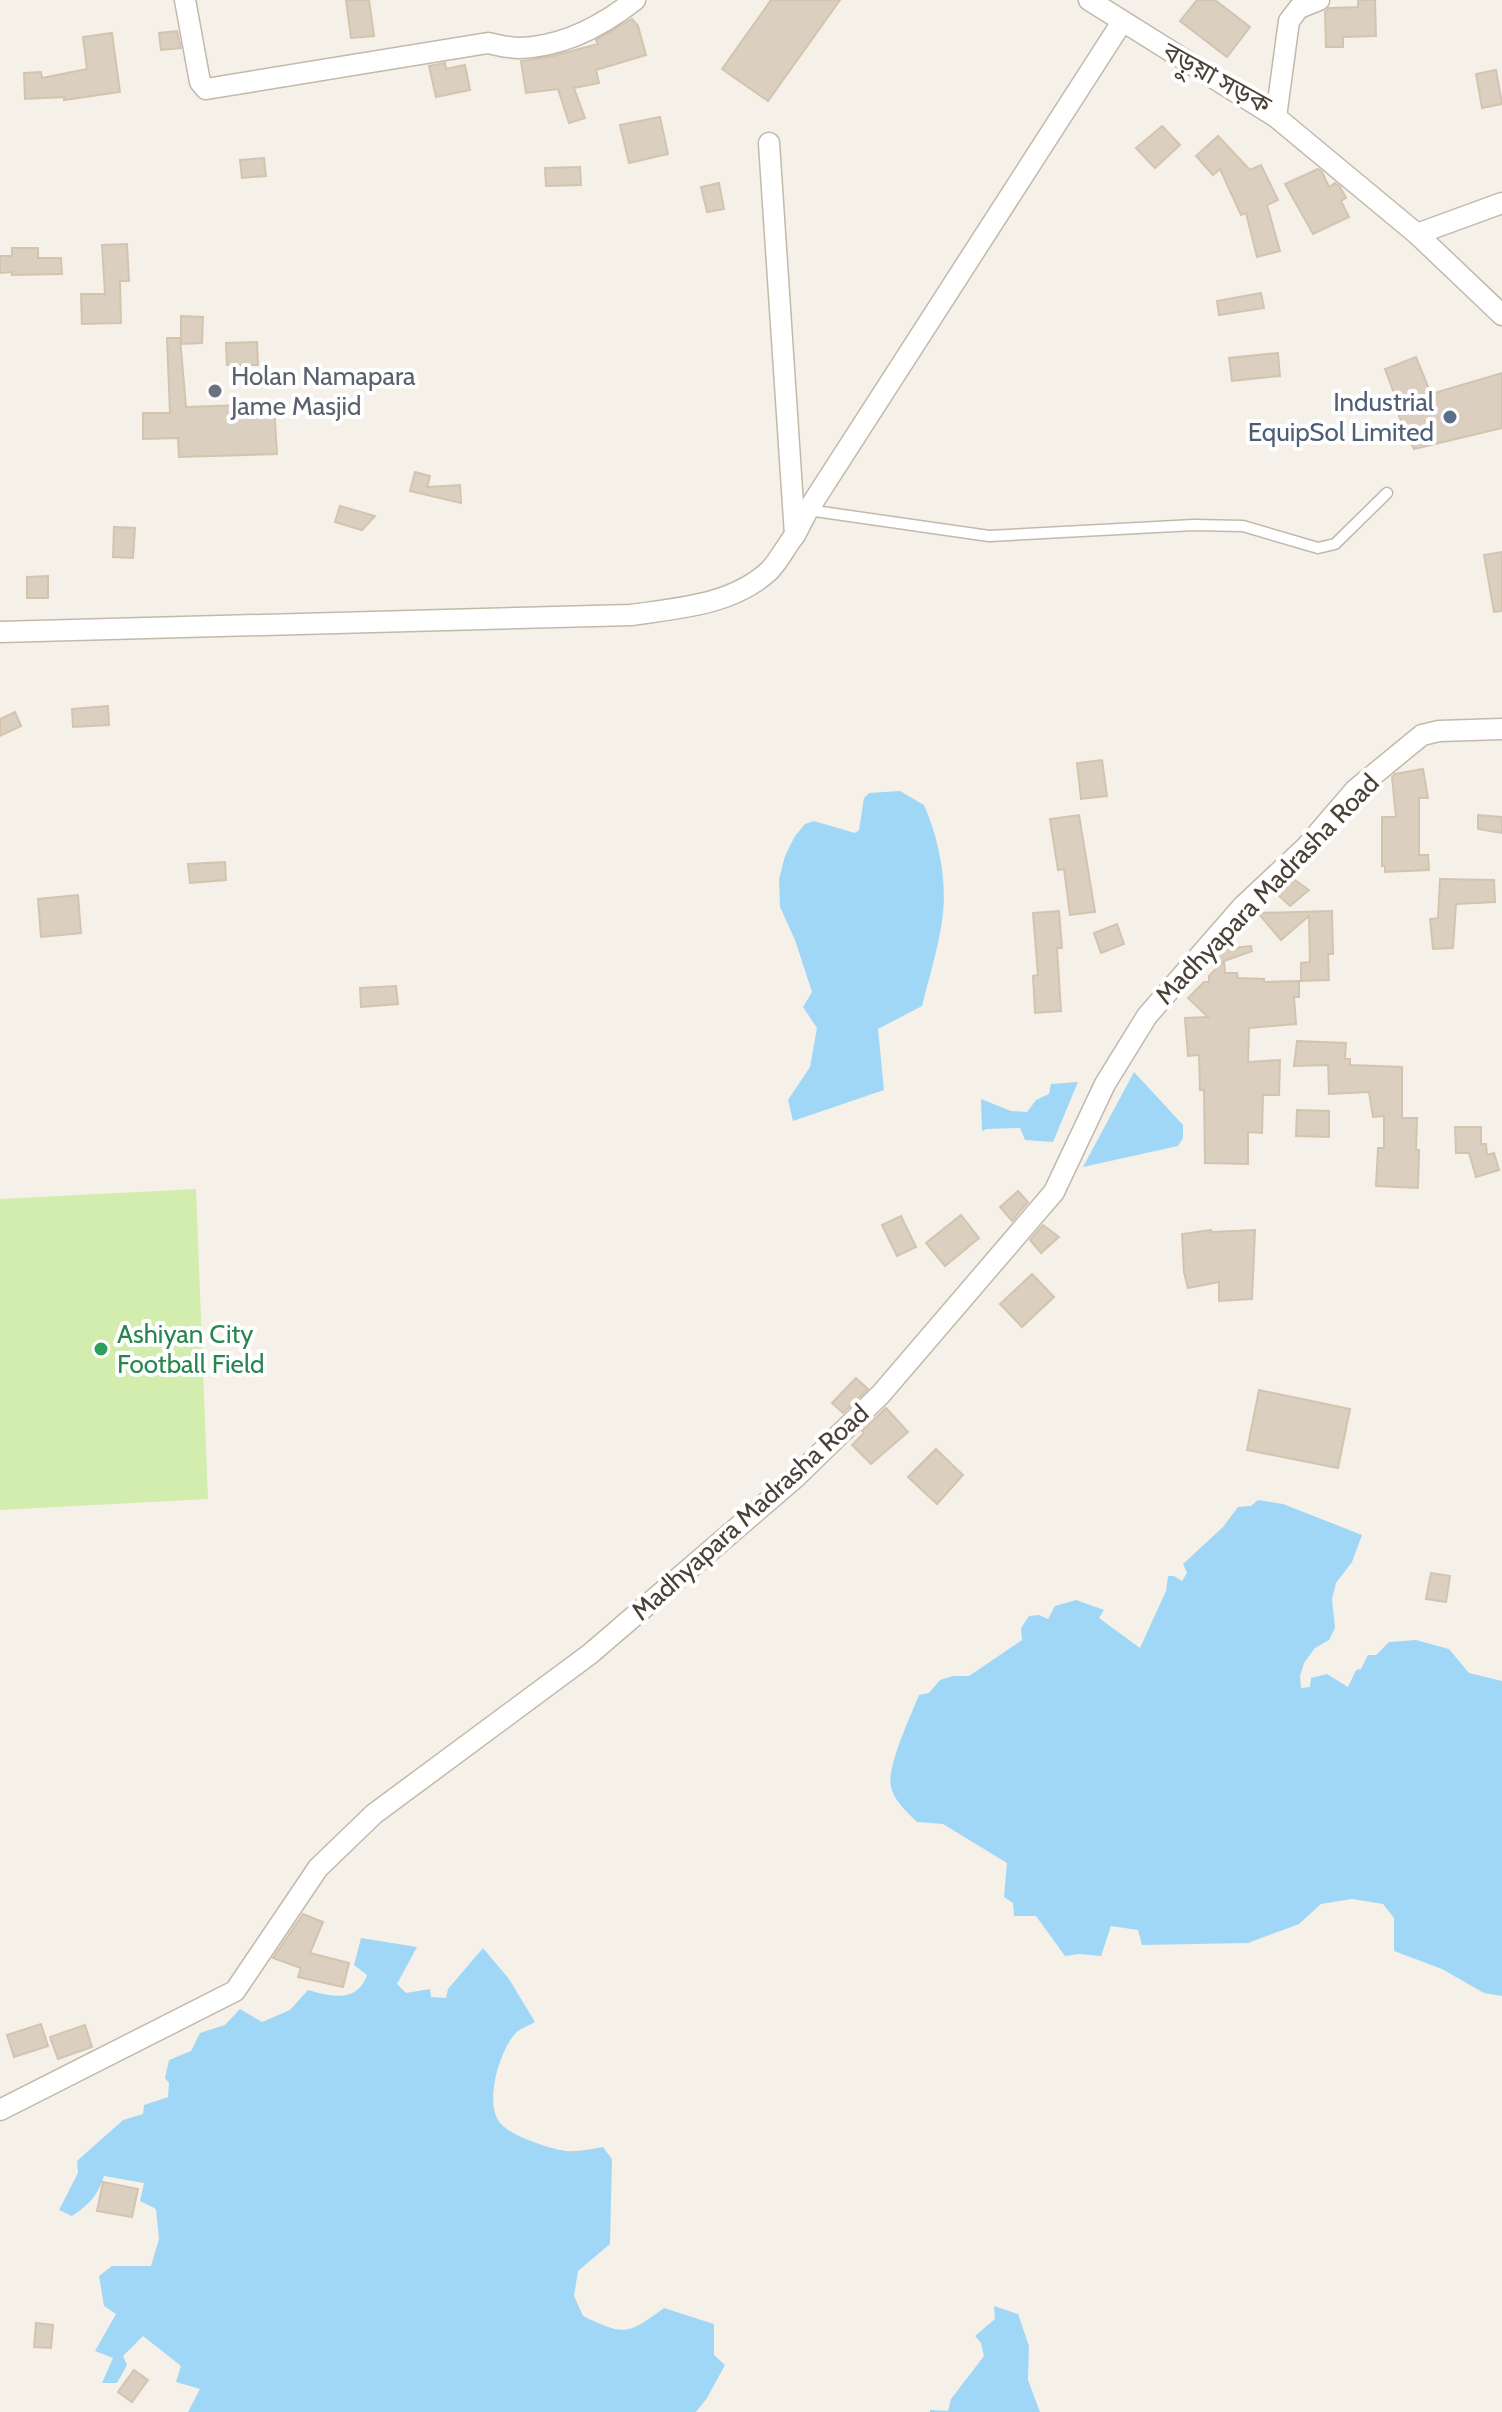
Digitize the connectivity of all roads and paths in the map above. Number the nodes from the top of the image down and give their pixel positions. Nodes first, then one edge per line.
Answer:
1 (185, 0) edge
2 (635, 0) edge
3 (1089, 0) edge
4 (1319, 0) edge
5 (1122, 22) junction
6 (1276, 117) junction
7 (769, 143) dead end
8 (1502, 203) edge
9 (1417, 234) junction
10 (1502, 315) edge
11 (1387, 493) dead end
12 (808, 510) junction
13 (795, 535) junction
14 (0, 632) edge
15 (1502, 729) edge
16 (0, 2110) edge

1 - 2 street
3 - 5 street, বড়ুয়া সড়ক
4 - 6 street, বড়ুয়া সড়ক
5 - 6 street, বড়ুয়া সড়ক
5 - 12 street
6 - 9 street
7 - 13 street
8 - 9 street
9 - 10 street
11 - 12 lane
12 - 13 street
13 - 14 street
15 - 16 street, Madhyapara Madrasha Road

